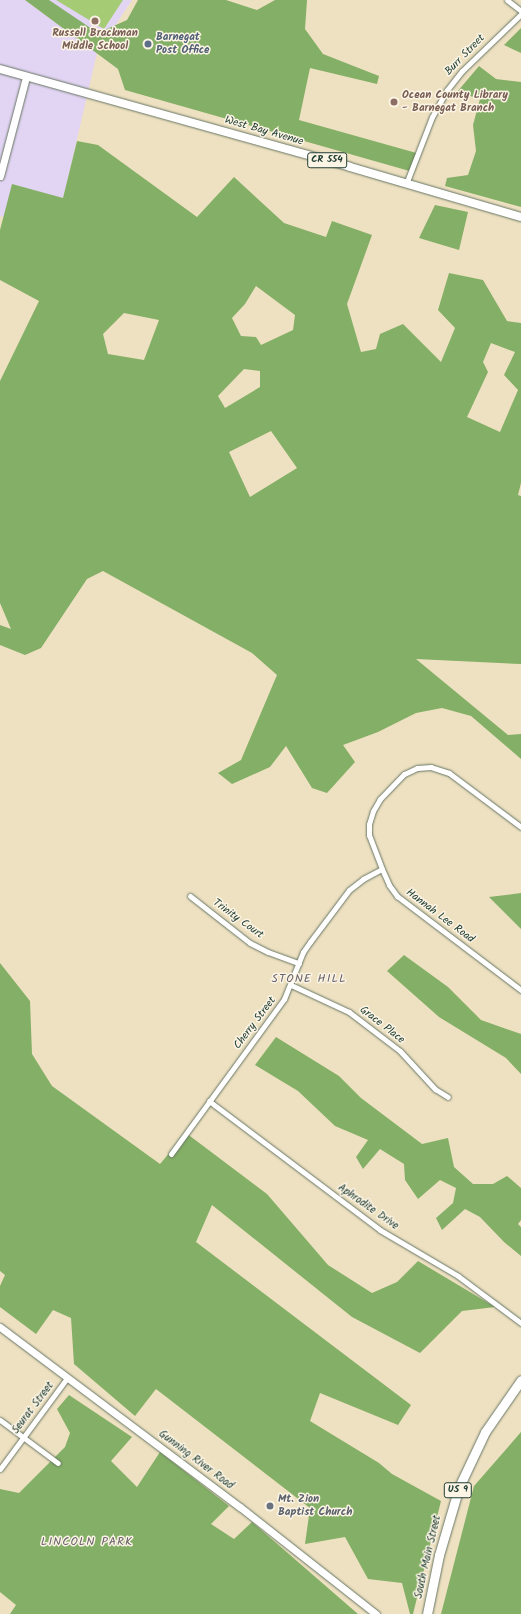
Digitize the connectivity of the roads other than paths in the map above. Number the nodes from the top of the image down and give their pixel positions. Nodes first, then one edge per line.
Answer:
1 (507, 0) edge
2 (521, 13) edge
3 (0, 69) edge
4 (26, 77) junction
5 (0, 176) edge
6 (406, 184) junction
7 (521, 217) edge
8 (521, 827) edge
9 (382, 869) junction
10 (190, 896) dead end
11 (299, 963) junction
12 (291, 985) junction
13 (521, 990) edge
14 (448, 1097) dead end
15 (209, 1101) junction
16 (171, 1154) dead end
17 (521, 1322) edge
18 (0, 1327) edge
19 (67, 1378) junction
20 (521, 1380) edge
21 (0, 1420) edge
22 (24, 1437) junction
23 (58, 1463) dead end
24 (0, 1469) edge
25 (376, 1614) edge
26 (426, 1614) edge

1 - 2 street, Burr Street
2 - 6 street, Burr Street
3 - 4 main road, West Bay Avenue / CR 554
4 - 5 street
4 - 6 main road, West Bay Avenue / CR 554
6 - 7 main road, West Bay Avenue / CR 554
8 - 9 street, Hannah Lee Road
9 - 11 street, Cherry Street
9 - 13 street, Hannah Lee Road
10 - 11 street, Trinity Court
11 - 12 street, Cherry Street
12 - 14 street, Grace Place
12 - 15 street, Cherry Street
15 - 16 street, Cherry Street
15 - 17 street, Aphrodite Drive
18 - 19 street, Gunning River Road
19 - 22 street, Seurat Street
19 - 25 street, Gunning River Road
20 - 26 highway, South Main Street / US 9
21 - 22 street
22 - 23 street
22 - 24 street, Seurat Street

